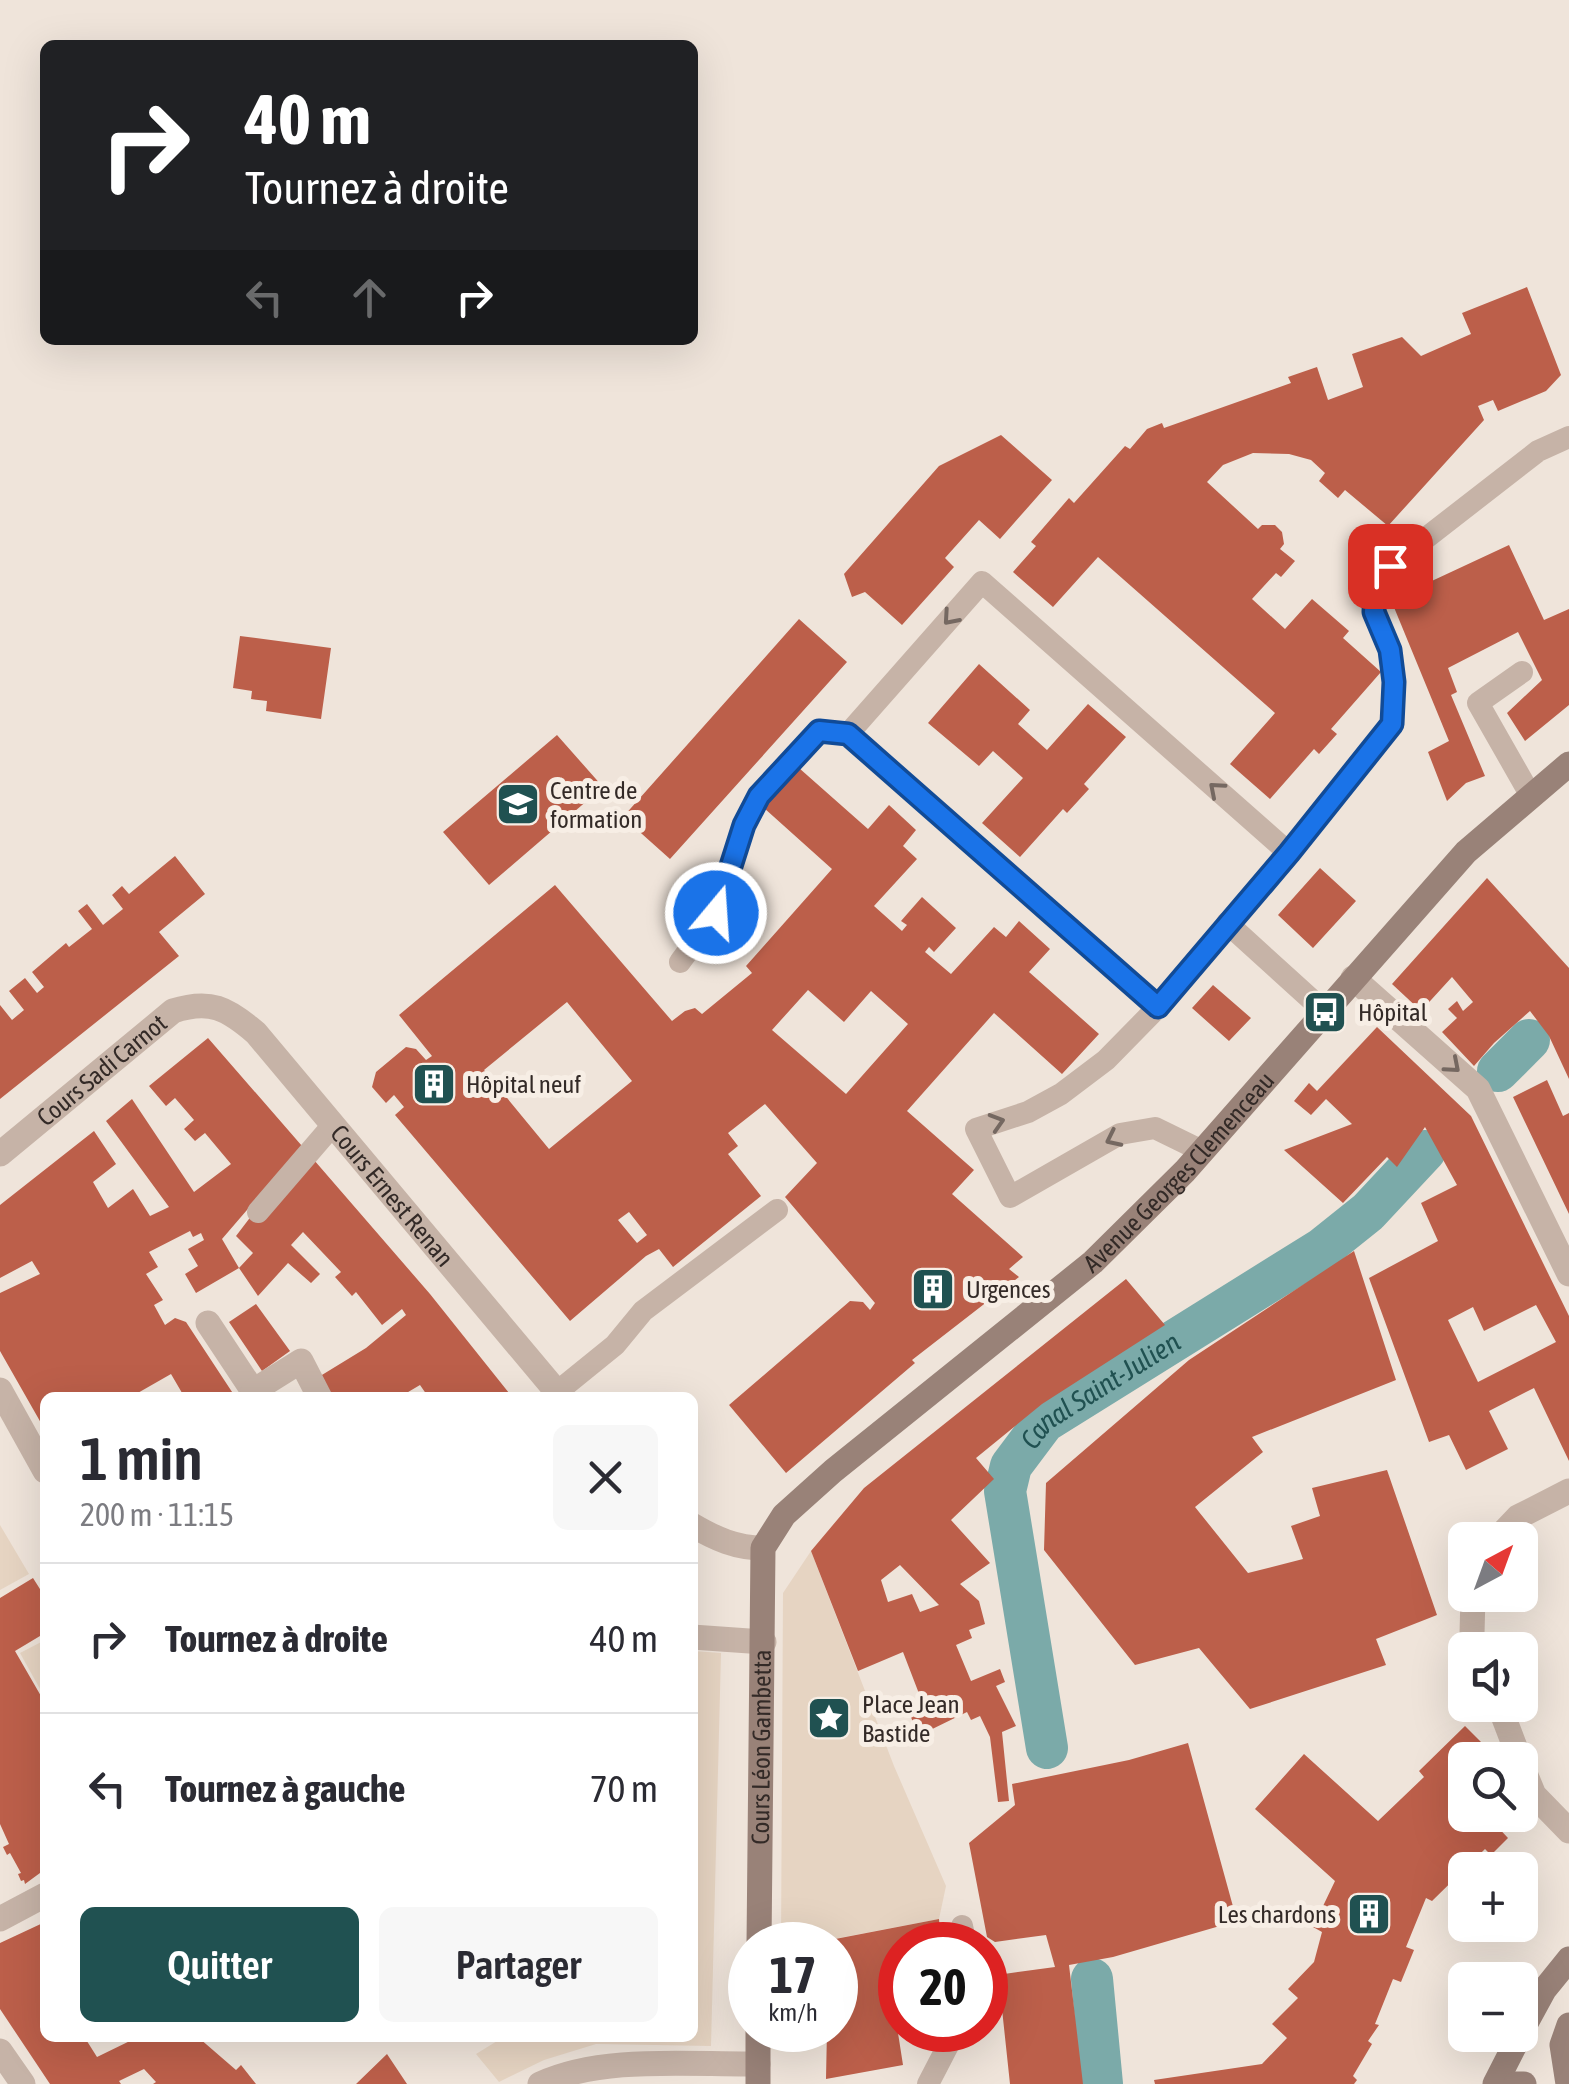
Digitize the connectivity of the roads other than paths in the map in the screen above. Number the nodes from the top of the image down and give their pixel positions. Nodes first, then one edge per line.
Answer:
1 (1569, 437) edge
2 (1522, 672) dead end
3 (848, 734) junction
4 (1569, 764) edge
5 (1531, 796) junction
6 (1289, 853) junction
7 (1227, 924) junction
8 (680, 962) dead end
9 (1353, 978) junction
10 (212, 1006) joint
11 (1158, 1007) junction
12 (1325, 1012) junction
13 (332, 1126) junction
14 (1202, 1151) junction
15 (0, 1154) edge
16 (778, 1210) dead end
17 (258, 1212) dead end
18 (1569, 1274) edge
19 (208, 1324) dead end
20 (0, 1390) edge
21 (252, 1392) edge
22 (256, 1392) edge
23 (317, 1392) edge
24 (557, 1392) edge
25 (563, 1392) edge
26 (40, 1462) edge
27 (1569, 1491) edge
28 (1513, 1522) edge
29 (698, 1529) edge
30 (763, 1548) junction
31 (700, 1638) edge
32 (764, 1642) junction
33 (1538, 1799) edge
34 (1569, 1831) edge
35 (40, 1897) edge
36 (2, 1913) edge
37 (759, 1922) edge
38 (1569, 1959) edge
39 (1538, 2001) edge
40 (1569, 2025) edge
41 (0, 2050) edge
42 (945, 2052) edge
43 (1511, 2052) edge
44 (758, 2074) edge
45 (24, 2084) edge
46 (540, 2084) edge
47 (928, 2084) edge
48 (1495, 2084) edge
49 (1516, 2084) edge
50 (1524, 2084) edge
51 (1568, 2084) edge

1 - 6 lane
2 - 5 lane
6 -> 3 lane
3 - 8 lane
3 - 11 lane
4 - 5 main road, Avenue Georges Clemenceau
5 - 9 main road, Avenue Georges Clemenceau
6 - 7 lane
7 - 11 lane
7 - 12 lane
9 - 12 main road, Avenue Georges Clemenceau
9 -> 18 street
10 - 13 street, Cours Ernest Renan
10 - 15 street, Cours Sadi Carnot
14 -> 11 lane
12 - 14 main road, Avenue Georges Clemenceau
13 - 17 lane
13 - 24 street, Cours Ernest Renan
14 - 30 main road, Avenue Georges Clemenceau
16 - 25 lane
19 - 21 street
20 - 26 street
22 - 23 street
27 - 28 street
29 - 30 street
30 - 32 main road, Cours Léon Gambetta
31 - 32 street
32 - 37 main road, Cours Léon Gambetta
33 - 34 street
35 - 36 street
38 - 39 main road
40 - 51 main road
41 - 45 street
42 - 47 lane
43 - 48 main road
44 - 46 street
49 - 50 main road

